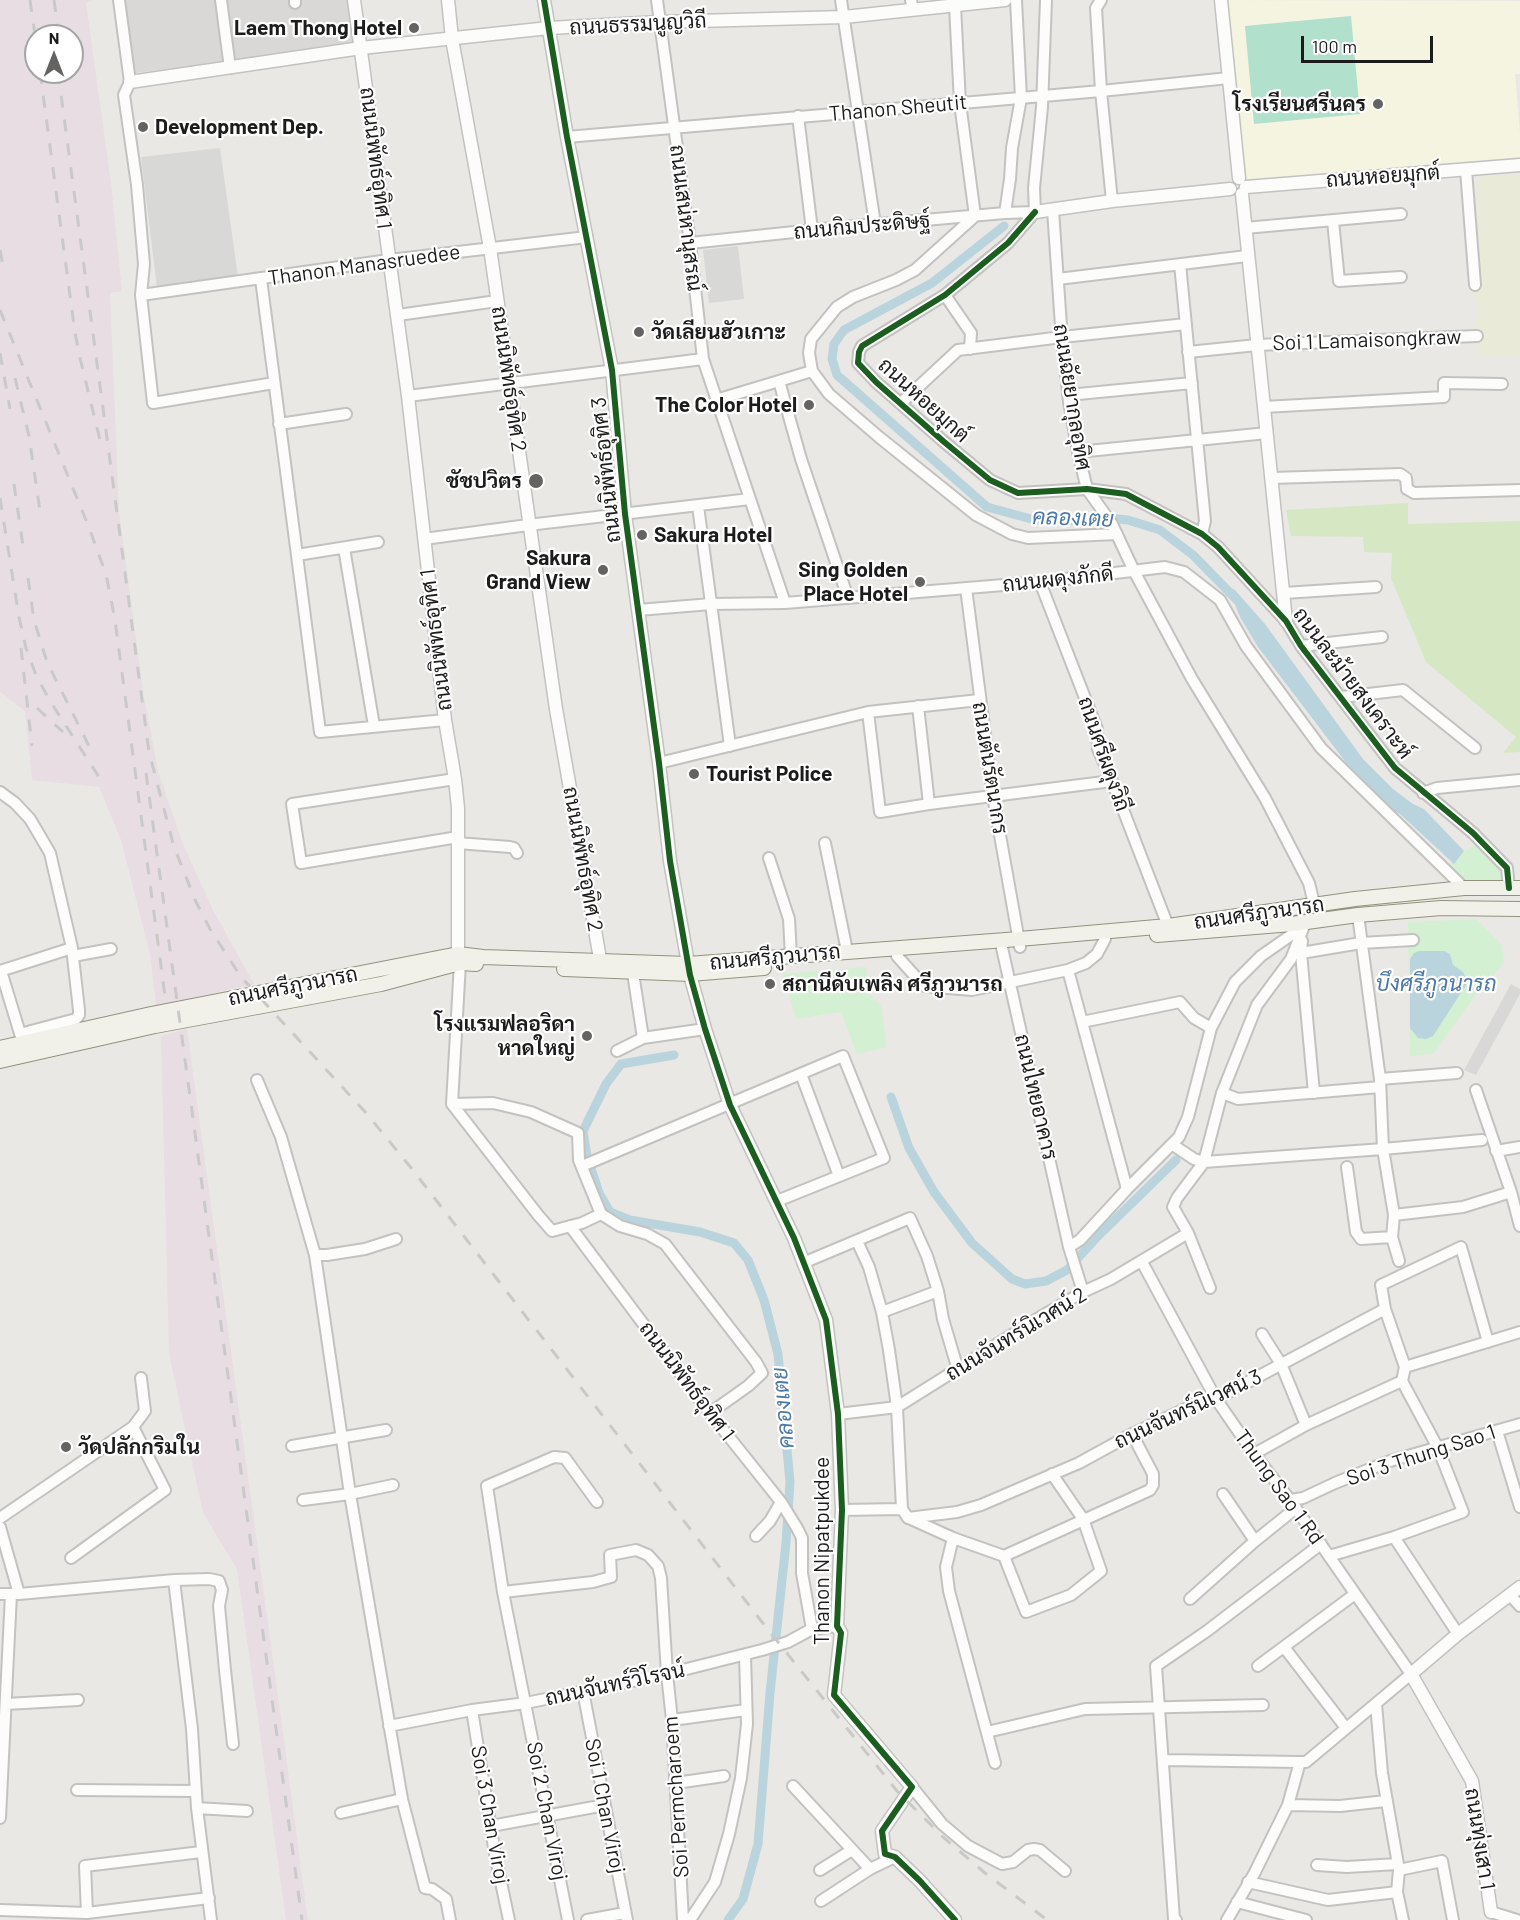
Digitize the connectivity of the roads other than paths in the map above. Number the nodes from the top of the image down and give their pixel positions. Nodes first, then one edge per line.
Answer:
1 (119, 0) edge
2 (221, 0) edge
3 (354, 0) edge
4 (448, 0) edge
5 (544, 0) edge
6 (657, 0) edge
7 (841, 0) edge
8 (1005, 0) edge
9 (1016, 0) edge
10 (1046, 0) edge
11 (1101, 0) edge
12 (1221, 0) edge
13 (979, 1) edge
14 (912, 5) edge
15 (955, 6) junction
16 (844, 17) junction
17 (660, 22) junction
18 (549, 28) junction
19 (452, 39) junction
20 (362, 48) junction
21 (230, 68) junction
22 (1229, 78) junction
23 (130, 82) junction
24 (1101, 91) junction
25 (1042, 95) junction
26 (1021, 98) junction
27 (960, 103) junction
28 (859, 112) junction
29 (798, 116) junction
30 (674, 129) junction
31 (567, 137) junction
32 (1520, 165) edge
33 (1466, 170) junction
34 (1239, 187) junction
35 (1112, 201) junction
36 (1053, 210) junction
37 (1031, 212) junction
38 (1006, 213) junction
39 (1401, 214) dead end
40 (975, 216) junction
41 (1333, 221) junction
42 (875, 224) junction
43 (1245, 228) junction
44 (812, 230) junction
45 (586, 237) junction
46 (690, 243) junction
47 (490, 248) junction
48 (1247, 256) junction
49 (389, 260) junction
50 (1180, 264) junction
51 (1401, 277) dead end
52 (261, 279) junction
53 (1058, 279) junction
54 (1475, 285) dead end
55 (141, 295) junction
56 (945, 295) junction
57 (498, 302) junction
58 (398, 315) junction
59 (1186, 324) junction
60 (1477, 336) dead end
61 (1062, 337) junction
62 (1257, 345) junction
63 (970, 349) junction
64 (1188, 352) junction
65 (703, 359) junction
66 (612, 369) junction
67 (812, 371) junction
68 (779, 381) junction
69 (274, 383) junction
70 (1192, 383) junction
71 (508, 384) junction
72 (1502, 384) dead end
73 (1068, 395) junction
74 (408, 396) junction
75 (716, 400) junction
76 (901, 403) junction
77 (1264, 407) junction
78 (346, 414) dead end
79 (279, 424) junction
80 (1267, 433) junction
81 (1198, 441) junction
82 (1078, 452) junction
83 (1272, 478) junction
84 (1520, 490) edge
85 (1090, 492) junction
86 (750, 499) junction
87 (698, 506) junction
88 (625, 514) junction
89 (528, 525) junction
90 (1114, 529) junction
91 (1202, 534) junction
92 (424, 539) junction
93 (378, 542) dead end
94 (344, 548) junction
95 (297, 555) junction
96 (1134, 571) junction
97 (1040, 582) junction
98 (1376, 587) dead end
99 (966, 588) junction
100 (1284, 593) junction
101 (848, 598) junction
102 (785, 603) junction
103 (711, 604) junction
104 (638, 610) junction
105 (1286, 621) junction
106 (1382, 637) dead end
107 (1301, 646) junction
108 (1342, 697) junction
109 (979, 699) junction
110 (918, 706) junction
111 (868, 712) junction
112 (445, 720) junction
113 (374, 726) junction
114 (730, 746) junction
115 (1475, 748) dead end
116 (659, 763) junction
117 (455, 779) junction
118 (1520, 780) edge
119 (1112, 782) junction
120 (0, 792) edge
121 (1423, 793) junction
122 (993, 796) junction
123 (929, 804) junction
124 (458, 840) junction
125 (825, 843) dead end
126 (517, 854) dead end
127 (769, 858) dead end
128 (1464, 888) junction
129 (1515, 888) edge
130 (1355, 899) junction
131 (1314, 904) junction
132 (1520, 909) edge
133 (1358, 915) junction
134 (1298, 925) junction
135 (1170, 930) junction
136 (1105, 939) junction
137 (1413, 940) dead end
138 (1019, 943) junction
139 (1361, 944) junction
140 (1002, 948) junction
141 (111, 949) dead end
142 (847, 951) junction
143 (73, 952) junction
144 (1301, 952) junction
145 (791, 956) junction
146 (897, 956) junction
147 (459, 958) junction
148 (602, 967) junction
149 (689, 969) junction
150 (1068, 970) junction
151 (1, 971) edge
152 (633, 973) junction
153 (1010, 982) junction
154 (1082, 1022) junction
155 (1211, 1028) junction
156 (705, 1029) junction
157 (21, 1038) junction
158 (643, 1038) junction
159 (0, 1048) edge
160 (617, 1051) dead end
161 (0, 1060) edge
162 (1457, 1073) dead end
163 (801, 1074) junction
164 (257, 1080) dead end
165 (1380, 1083) junction
166 (1476, 1090) dead end
167 (1222, 1093) junction
168 (1314, 1093) junction
169 (452, 1104) junction
170 (730, 1105) junction
171 (1482, 1140) dead end
172 (1176, 1147) junction
173 (1520, 1147) edge
174 (1383, 1149) junction
175 (1496, 1151) junction
176 (1199, 1160) junction
177 (582, 1166) junction
178 (1347, 1167) dead end
179 (840, 1176) junction
180 (1127, 1190) junction
181 (1512, 1192) junction
182 (777, 1202) junction
183 (601, 1214) junction
184 (1394, 1215) junction
185 (1519, 1222) edge
186 (570, 1226) junction
187 (1188, 1233) junction
188 (1392, 1237) junction
189 (396, 1239) dead end
190 (857, 1241) junction
191 (1070, 1250) junction
192 (315, 1255) junction
193 (1399, 1261) dead end
194 (1142, 1262) junction
195 (803, 1263) junction
196 (1210, 1288) dead end
197 (938, 1291) junction
198 (1083, 1293) junction
199 (1385, 1309) junction
200 (882, 1312) junction
201 (1520, 1332) edge
202 (1262, 1334) dead end
203 (1488, 1342) junction
204 (1281, 1365) junction
205 (1405, 1367) junction
206 (958, 1370) junction
207 (141, 1378) dead end
208 (1402, 1381) junction
209 (1216, 1399) junction
210 (897, 1407) junction
211 (710, 1413) junction
212 (838, 1414) junction
213 (1520, 1424) edge
214 (1306, 1425) junction
215 (133, 1427) junction
216 (386, 1430) dead end
217 (1497, 1431) junction
218 (1132, 1434) junction
219 (341, 1437) junction
220 (292, 1446) dead end
221 (1438, 1448) junction
222 (1254, 1454) junction
223 (1052, 1474) junction
224 (393, 1485) dead end
225 (350, 1494) junction
226 (1223, 1494) dead end
227 (303, 1500) dead end
228 (597, 1502) dead end
229 (780, 1502) junction
230 (1293, 1504) junction
231 (1520, 1507) edge
232 (842, 1510) junction
233 (905, 1513) junction
234 (0, 1518) edge
235 (1083, 1520) junction
236 (0, 1527) edge
237 (756, 1536) dead end
238 (953, 1538) junction
239 (1394, 1538) junction
240 (1255, 1541) junction
241 (1321, 1544) junction
242 (1004, 1556) junction
243 (1329, 1556) junction
244 (71, 1558) dead end
245 (174, 1580) junction
246 (1515, 1591) edge
247 (504, 1592) junction
248 (10, 1594) edge
249 (1355, 1594) junction
250 (1190, 1599) dead end
251 (1520, 1606) edge
252 (837, 1626) junction
253 (812, 1629) junction
254 (1458, 1634) junction
255 (1284, 1647) junction
256 (745, 1655) junction
257 (1258, 1666) dead end
258 (666, 1674) junction
259 (1411, 1674) junction
260 (583, 1691) junction
261 (78, 1700) dead end
262 (526, 1703) junction
263 (6, 1704) junction
264 (1376, 1704) junction
265 (1263, 1705) dead end
266 (1160, 1708) junction
267 (472, 1710) junction
268 (746, 1710) junction
269 (672, 1720) junction
270 (389, 1726) junction
271 (1346, 1728) junction
272 (987, 1732) junction
273 (233, 1744) dead end
274 (1164, 1760) junction
275 (1300, 1762) junction
276 (995, 1763) dead end
277 (724, 1776) dead end
278 (676, 1783) junction
279 (793, 1786) dead end
280 (912, 1787) junction
281 (77, 1790) dead end
282 (195, 1791) junction
283 (402, 1799) junction
284 (1386, 1801) junction
285 (605, 1804) junction
286 (1288, 1805) junction
287 (197, 1808) junction
288 (247, 1811) dead end
289 (341, 1813) dead end
290 (548, 1815) junction
291 (0, 1818) edge
292 (491, 1826) junction
293 (852, 1850) junction
294 (201, 1852) junction
295 (895, 1857) junction
296 (1317, 1865) dead end
297 (1398, 1867) junction
298 (870, 1869) junction
299 (820, 1870) dead end
300 (1065, 1871) dead end
301 (1248, 1882) junction
302 (1397, 1892) junction
303 (208, 1898) junction
304 (821, 1901) dead end
305 (1237, 1902) junction
306 (0, 1910) edge
307 (87, 1913) junction
308 (121, 1914) edge
309 (1492, 1916) edge
310 (626, 1917) edge
311 (1285, 1917) edge
312 (211, 1920) edge
313 (450, 1920) edge
314 (509, 1920) edge
315 (568, 1920) edge
316 (587, 1920) edge
317 (683, 1920) edge
318 (690, 1920) edge
319 (955, 1920) edge
320 (1176, 1920) edge
321 (1227, 1920) edge
322 (1306, 1920) edge
323 (1403, 1920) edge
324 (1453, 1920) edge
325 (1516, 1920) edge

1 - 23 street
2 - 21 street
3 - 20 street, ถนนนิพัทธ์อุทิศ 1
4 - 19 street, ถนนนิพัทธ์อุทิศ 2
5 - 18 street, ถนนนิพัทธ์อุทิศ 3
6 - 17 street, ถนนเสน่หานุสรณ์
7 - 16 street
8 - 13 street, ถนนธรรมนูญวิถี
9 - 26 street
10 - 25 street
11 - 24 street
12 - 22 street, ถนนละม้ายสงเคราะห์
13 - 15 street, ถนนธรรมนูญวิถี
14 - 15 street, ถนนธรรมนูญวิถี
14 - 16 street, ถนนธรรมนูญวิถี
15 - 27 street
16 - 17 street, ถนนธรรมนูญวิถี
16 - 28 street
17 - 18 street, ถนนธรรมนูญวิถี
17 - 30 street, ถนนเสน่หานุสรณ์
18 - 19 street, ถนนธรรมนูญวิถี
18 - 31 street, ถนนนิพัทธ์อุทิศ 3
19 - 20 street, ถนนธรรมนูญวิถี
19 - 47 street, ถนนนิพัทธ์อุทิศ 2
20 - 21 street, ถนนธรรมนูญวิถี
20 - 49 street, ถนนนิพัทธ์อุทิศ 1
21 - 23 street, ถนนธรรมนูญวิถี
22 - 24 street, Thanon Sheutit
22 - 34 street, ถนนละม้ายสงเคราะห์
23 - 55 street
24 - 25 street, Thanon Sheutit
24 - 35 street
25 - 26 street, Thanon Sheutit
25 - 37 street
26 - 27 street, Thanon Sheutit
26 - 38 street
27 - 28 street, Thanon Sheutit
27 - 40 street
28 - 29 street, Thanon Sheutit
28 - 42 street
29 - 30 street, Thanon Sheutit
29 - 44 street
30 - 31 street, Thanon Sheutit
30 - 46 street, ถนนเสน่หานุสรณ์
31 - 45 street, ถนนนิพัทธ์อุทิศ 3
32 - 33 street, ถนนหอยมุกต์
33 - 34 street, ถนนหอยมุกต์
33 - 54 street
34 - 35 street, ถนนหอยมุกต์
34 - 43 street, ถนนละม้ายสงเคราะห์
35 - 36 street, ถนนหอยมุกต์
36 - 37 street, ถนนหอยมุกต์
36 - 53 street, ถนนฉัยยากุลอุทิศ
37 - 38 street, ถนนกิมประดิษฐ์
37 - 56 street, ถนนหอยมุกต์
38 - 40 street, ถนนกิมประดิษฐ์
39 - 41 street
40 - 42 street, ถนนกิมประดิษฐ์
40 - 67 street
41 - 43 street
41 - 51 street
42 - 44 street, ถนนกิมประดิษฐ์
43 - 48 street, ถนนละม้ายสงเคราะห์
44 - 46 street, ถนนกิมประดิษฐ์
45 - 47 street, Thanon Manasruedee
45 - 66 street, ถนนนิพัทธ์อุทิศ 3
46 - 65 street, ถนนเสน่หานุสรณ์
47 - 49 street, Thanon Manasruedee
47 - 57 street, ถนนนิพัทธ์อุทิศ 2
48 - 50 street
48 - 62 street, ถนนละม้ายสงเคราะห์
49 - 52 street, Thanon Manasruedee
49 - 58 street, ถนนนิพัทธ์อุทิศ 1
50 - 53 street
50 - 59 street
52 - 55 street, Thanon Manasruedee
52 - 69 street
53 - 61 street, ถนนฉัยยากุลอุทิศ
55 - 69 street
56 - 63 street
56 - 76 street, ถนนหอยมุกต์
57 - 58 street
57 - 71 street, ถนนนิพัทธ์อุทิศ 2
58 - 74 street, ถนนนิพัทธ์อุทิศ 1
59 - 61 street
59 - 64 street
60 - 62 street, Soi 1 Lamaisongkraw
61 - 63 street
61 - 73 street, ถนนฉัยยากุลอุทิศ
62 - 64 street, Soi 1 Lamaisongkraw
62 - 77 street, ถนนละม้ายสงเคราะห์
63 - 76 street
64 - 70 street
65 - 66 street
65 - 75 street, ถนนเสน่หานุสรณ์
66 - 71 street
66 - 88 street, ถนนนิพัทธ์อุทิศ 3
67 - 68 street
67 - 90 street
68 - 75 street
68 - 101 street
69 - 79 street
70 - 73 street
70 - 81 street
71 - 74 street
71 - 89 street, ถนนนิพัทธ์อุทิศ 2
72 - 77 street
73 - 82 street, ถนนฉัยยากุลอุทิศ
74 - 92 street, ถนนนิพัทธ์อุทิศ 1
75 - 86 street, ถนนเสน่หานุสรณ์
76 - 85 street, ถนนหอยมุกต์
77 - 80 street, ถนนละม้ายสงเคราะห์
78 - 79 street
79 - 95 street
80 - 81 street
80 - 83 street, ถนนละม้ายสงเคราะห์
81 - 82 street
81 - 91 street
82 - 85 street, ถนนฉัยยากุลอุทิศ
83 - 84 street
83 - 100 street, ถนนละม้ายสงเคราะห์
85 - 90 street, ถนนฉัยยากุลอุทิศ
85 - 91 street, ถนนละม้ายสงเคราะห์
86 - 87 street
86 - 102 street, ถนนเสน่หานุสรณ์
87 - 88 street
87 - 103 street
88 - 89 street
88 - 104 street, ถนนนิพัทธ์อุทิศ 3
89 - 92 street
89 - 148 street, ถนนนิพัทธ์อุทิศ 2
90 - 96 street, ถนนฉัยยากุลอุทิศ
91 - 105 street, ถนนละม้ายสงเคราะห์
92 - 112 street, ถนนนิพัทธ์อุทิศ 1
93 - 94 street
94 - 95 street
94 - 113 street
95 - 113 street
96 - 97 street, ถนนผดุงภักดี
96 - 128 street
96 - 131 street, ถนนผดุงภักดี
97 - 99 street, ถนนผดุงภักดี
97 - 119 street, ถนนศรีผดุงวิถี
98 - 100 street
99 - 101 street, ถนนผดุงภักดี
99 - 109 street, ถนนตันรัตนากร
100 - 105 street, ถนนละม้ายสงเคราะห์
101 - 102 street, ถนนผดุงภักดี
102 - 103 street, ถนนผดุงภักดี
103 - 104 street, ถนนผดุงภักดี
103 - 114 street
104 - 116 street, ถนนนิพัทธ์อุทิศ 3
105 - 107 street, ถนนละม้ายสงเคราะห์
106 - 107 street
107 - 108 street, ถนนละม้ายสงเคราะห์
108 - 115 street
108 - 121 street, ถนนละม้ายสงเคราะห์
109 - 110 street
109 - 122 street, ถนนตันรัตนากร
110 - 111 street
110 - 123 street
111 - 114 street
111 - 123 street
112 - 113 street
112 - 117 street, ถนนนิพัทธ์อุทิศ 1
114 - 116 street
116 - 149 street, ถนนนิพัทธ์อุทิศ 3
117 - 124 street, ถนนนิพัทธ์อุทิศ 1
117 - 124 street
118 - 121 street
119 - 122 street
119 - 135 street, ถนนศรีผดุงวิถี
120 - 143 street
121 - 129 street, ถนนละม้ายสงเคราะห์
122 - 123 street
122 - 138 street, ถนนตันรัตนากร
124 - 126 street
124 - 147 street, ถนนนิพัทธ์อุทิศ 1
125 - 142 street
127 - 145 street
128 - 129 main road, ถนนศรีภูวนารถ
128 - 130 main road, ถนนศรีภูวนารถ
130 - 131 main road, ถนนศรีภูวนารถ
130 - 133 main road
131 - 135 main road, ถนนศรีภูวนารถ
132 - 133 main road, ถนนศรีภูวนารถ
133 - 134 main road, ถนนศรีภูวนารถ
133 - 139 street
134 - 135 main road, ถนนศรีภูวนารถ
134 - 144 street
134 - 155 street
134 - 167 street
135 - 136 main road, ถนนศรีภูวนารถ
135 - 138 main road, ถนนศรีภูวนารถ
136 - 138 main road, ถนนศรีภูวนารถ
136 - 150 street
137 - 139 street
138 - 140 main road, ถนนศรีภูวนารถ
138 - 142 main road, ถนนศรีภูวนารถ
139 - 144 street
139 - 165 street
140 - 146 main road, ถนนศรีภูวนารถ
140 - 153 street, ถนนไทยอาคาร
141 - 143 street
142 - 145 main road, ถนนศรีภูวนารถ
143 - 151 street
143 - 157 street
144 - 168 street
145 - 149 main road, ถนนศรีภูวนารถ
146 - 149 main road, ถนนศรีภูวนารถ
146 - 153 street
147 - 148 main road, ถนนศรีภูวนารถ
147 - 157 main road, ถนนศรีภูวนารถ
147 - 161 main road, ถนนศรีภูวนารถ
147 - 169 street, ถนนนิพัทธ์อุทิศ 1
148 - 149 main road, ถนนศรีภูวนารถ
148 - 152 main road, ถนนศรีภูวนารถ
149 - 152 main road, ถนนศรีภูวนารถ
149 - 156 street, Thanon Nipatpukdee
150 - 153 street
150 - 154 street
151 - 157 street
152 - 158 street
153 - 191 street, ถนนไทยอาคาร
154 - 155 street
154 - 180 street
155 - 172 street
156 - 158 street
156 - 170 street, Thanon Nipatpukdee
157 - 159 main road, ถนนศรีภูวนารถ
158 - 160 street
162 - 165 street
163 - 170 street
163 - 179 street
163 - 179 street
164 - 192 street
165 - 168 street
165 - 174 street
166 - 175 street
167 - 168 street
167 - 176 street
169 - 177 street
169 - 186 street
170 - 177 street
170 - 182 street, Thanon Nipatpukdee
171 - 174 street
172 - 176 street
172 - 180 street
173 - 175 street
174 - 176 street
174 - 184 street
175 - 181 street
176 - 187 street
177 - 183 street
178 - 188 street
179 - 182 street
180 - 191 street
181 - 184 street
181 - 185 street
182 - 195 street, Thanon Nipatpukdee
183 - 186 street
183 - 211 street
184 - 188 street
186 - 211 street, ถนนนิพัทธ์อุทิศ 1
187 - 194 street, ถนนจันทร์นิเวศน์ 2
187 - 196 street
188 - 193 street
189 - 192 street
190 - 195 street
190 - 197 street
190 - 200 street
191 - 198 street, ถนนไทยอาคาร
192 - 219 street
194 - 198 street, ถนนจันทร์นิเวศน์ 2
194 - 209 street, Thung Sao 1 Rd
195 - 212 street, Thanon Nipatpukdee
197 - 200 street
197 - 206 street
198 - 206 street, ถนนจันทร์นิเวศน์ 2
199 - 203 street
199 - 204 street, ถนนจันทร์นิเวศน์ 3
199 - 205 street
200 - 210 street
201 - 203 street
202 - 204 street
203 - 205 street
204 - 209 street, ถนนจันทร์นิเวศน์ 3
204 - 214 street
205 - 208 street
206 - 210 street, ถนนจันทร์นิเวศน์ 2
207 - 215 street
208 - 214 street
208 - 221 street
209 - 218 street, ถนนจันทร์นิเวศน์ 3
209 - 222 street, Thung Sao 1 Rd
210 - 212 street, ถนนจันทร์นิเวศน์ 2
210 - 233 street
211 - 229 street, ถนนนิพัทธ์อุทิศ 1
212 - 232 street, Thanon Nipatpukdee
213 - 217 street, Soi 3 Thung Sao 1
214 - 222 street
215 - 234 street
215 - 244 street
216 - 219 street
217 - 221 street, Soi 3 Thung Sao 1
217 - 231 street
218 - 223 street, ถนนจันทร์นิเวศน์ 3
218 - 235 street
219 - 220 street
219 - 225 street
221 - 230 street, Soi 3 Thung Sao 1
221 - 239 street
222 - 230 street, Thung Sao 1 Rd
223 - 233 street, ถนนจันทร์นิเวศน์ 3
223 - 235 street
224 - 225 street
225 - 227 street
225 - 270 street
226 - 240 street
228 - 247 street, Soi 2 Chan Viroj
229 - 237 street
229 - 253 street, ถนนนิพัทธ์อุทิศ 1
230 - 240 street
230 - 241 street, Thung Sao 1 Rd
232 - 233 street, ถนนจันทร์นิเวศน์ 3
232 - 252 street, Thanon Nipatpukdee
233 - 238 street
235 - 242 street
235 - 242 street
236 - 248 street
238 - 242 street
238 - 272 street
239 - 243 street
239 - 254 street
240 - 250 street
241 - 243 street, Thung Sao 1 Rd
241 - 266 street
243 - 249 street, Thung Sao 1 Rd
245 - 248 street
245 - 273 street
245 - 282 street
246 - 251 street
246 - 254 street
247 - 258 street, Soi Permcharoem
247 - 262 street, Soi 2 Chan Viroj
248 - 263 street
249 - 255 street
249 - 259 street, Thung Sao 1 Rd
252 - 253 street, ถนนจันทร์วิโรจน์
252 - 280 street, Thanon Nipatpukdee
253 - 256 street, ถนนจันทร์วิโรจน์
254 - 259 street
255 - 257 street
255 - 271 street
256 - 258 street, ถนนจันทร์วิโรจน์
256 - 268 street
258 - 260 street, ถนนจันทร์วิโรจน์
258 - 269 street, Soi Permcharoem
259 - 264 street
259 - 309 street, ถนนทุ่งเสา 1
260 - 262 street, ถนนจันทร์วิโรจน์
260 - 285 street, Soi 1 Chan Viroj
261 - 263 street
262 - 267 street, ถนนจันทร์วิโรจน์
262 - 290 street, Soi 2 Chan Viroj
263 - 291 street
264 - 271 street
264 - 284 street
265 - 266 street
266 - 272 street
266 - 274 street
267 - 270 street, ถนนจันทร์วิโรจน์
267 - 292 street, Soi 3 Chan Viroj
268 - 269 street
268 - 318 street
269 - 278 street, Soi Permcharoem
270 - 283 street
271 - 275 street
272 - 276 street
274 - 275 street
274 - 320 street
275 - 286 street
277 - 278 street
278 - 317 street, Soi Permcharoem
279 - 293 street
280 - 295 street
280 - 300 street
281 - 282 street
282 - 287 street
283 - 289 street
283 - 313 street
284 - 286 street
284 - 297 street
285 - 290 street
285 - 310 street, Soi 1 Chan Viroj
286 - 301 street
287 - 288 street
287 - 294 street
290 - 292 street
290 - 315 street, Soi 2 Chan Viroj
292 - 314 street, Soi 3 Chan Viroj
293 - 298 street
293 - 299 street
294 - 303 street
294 - 307 street
295 - 298 street
295 - 319 street
296 - 297 street
297 - 302 street
297 - 324 street
298 - 304 street
301 - 302 street
301 - 305 street
302 - 323 street
303 - 308 street
303 - 312 street
305 - 311 street
305 - 321 street
306 - 307 street
307 - 308 street
309 - 325 street
310 - 316 street
311 - 322 street

